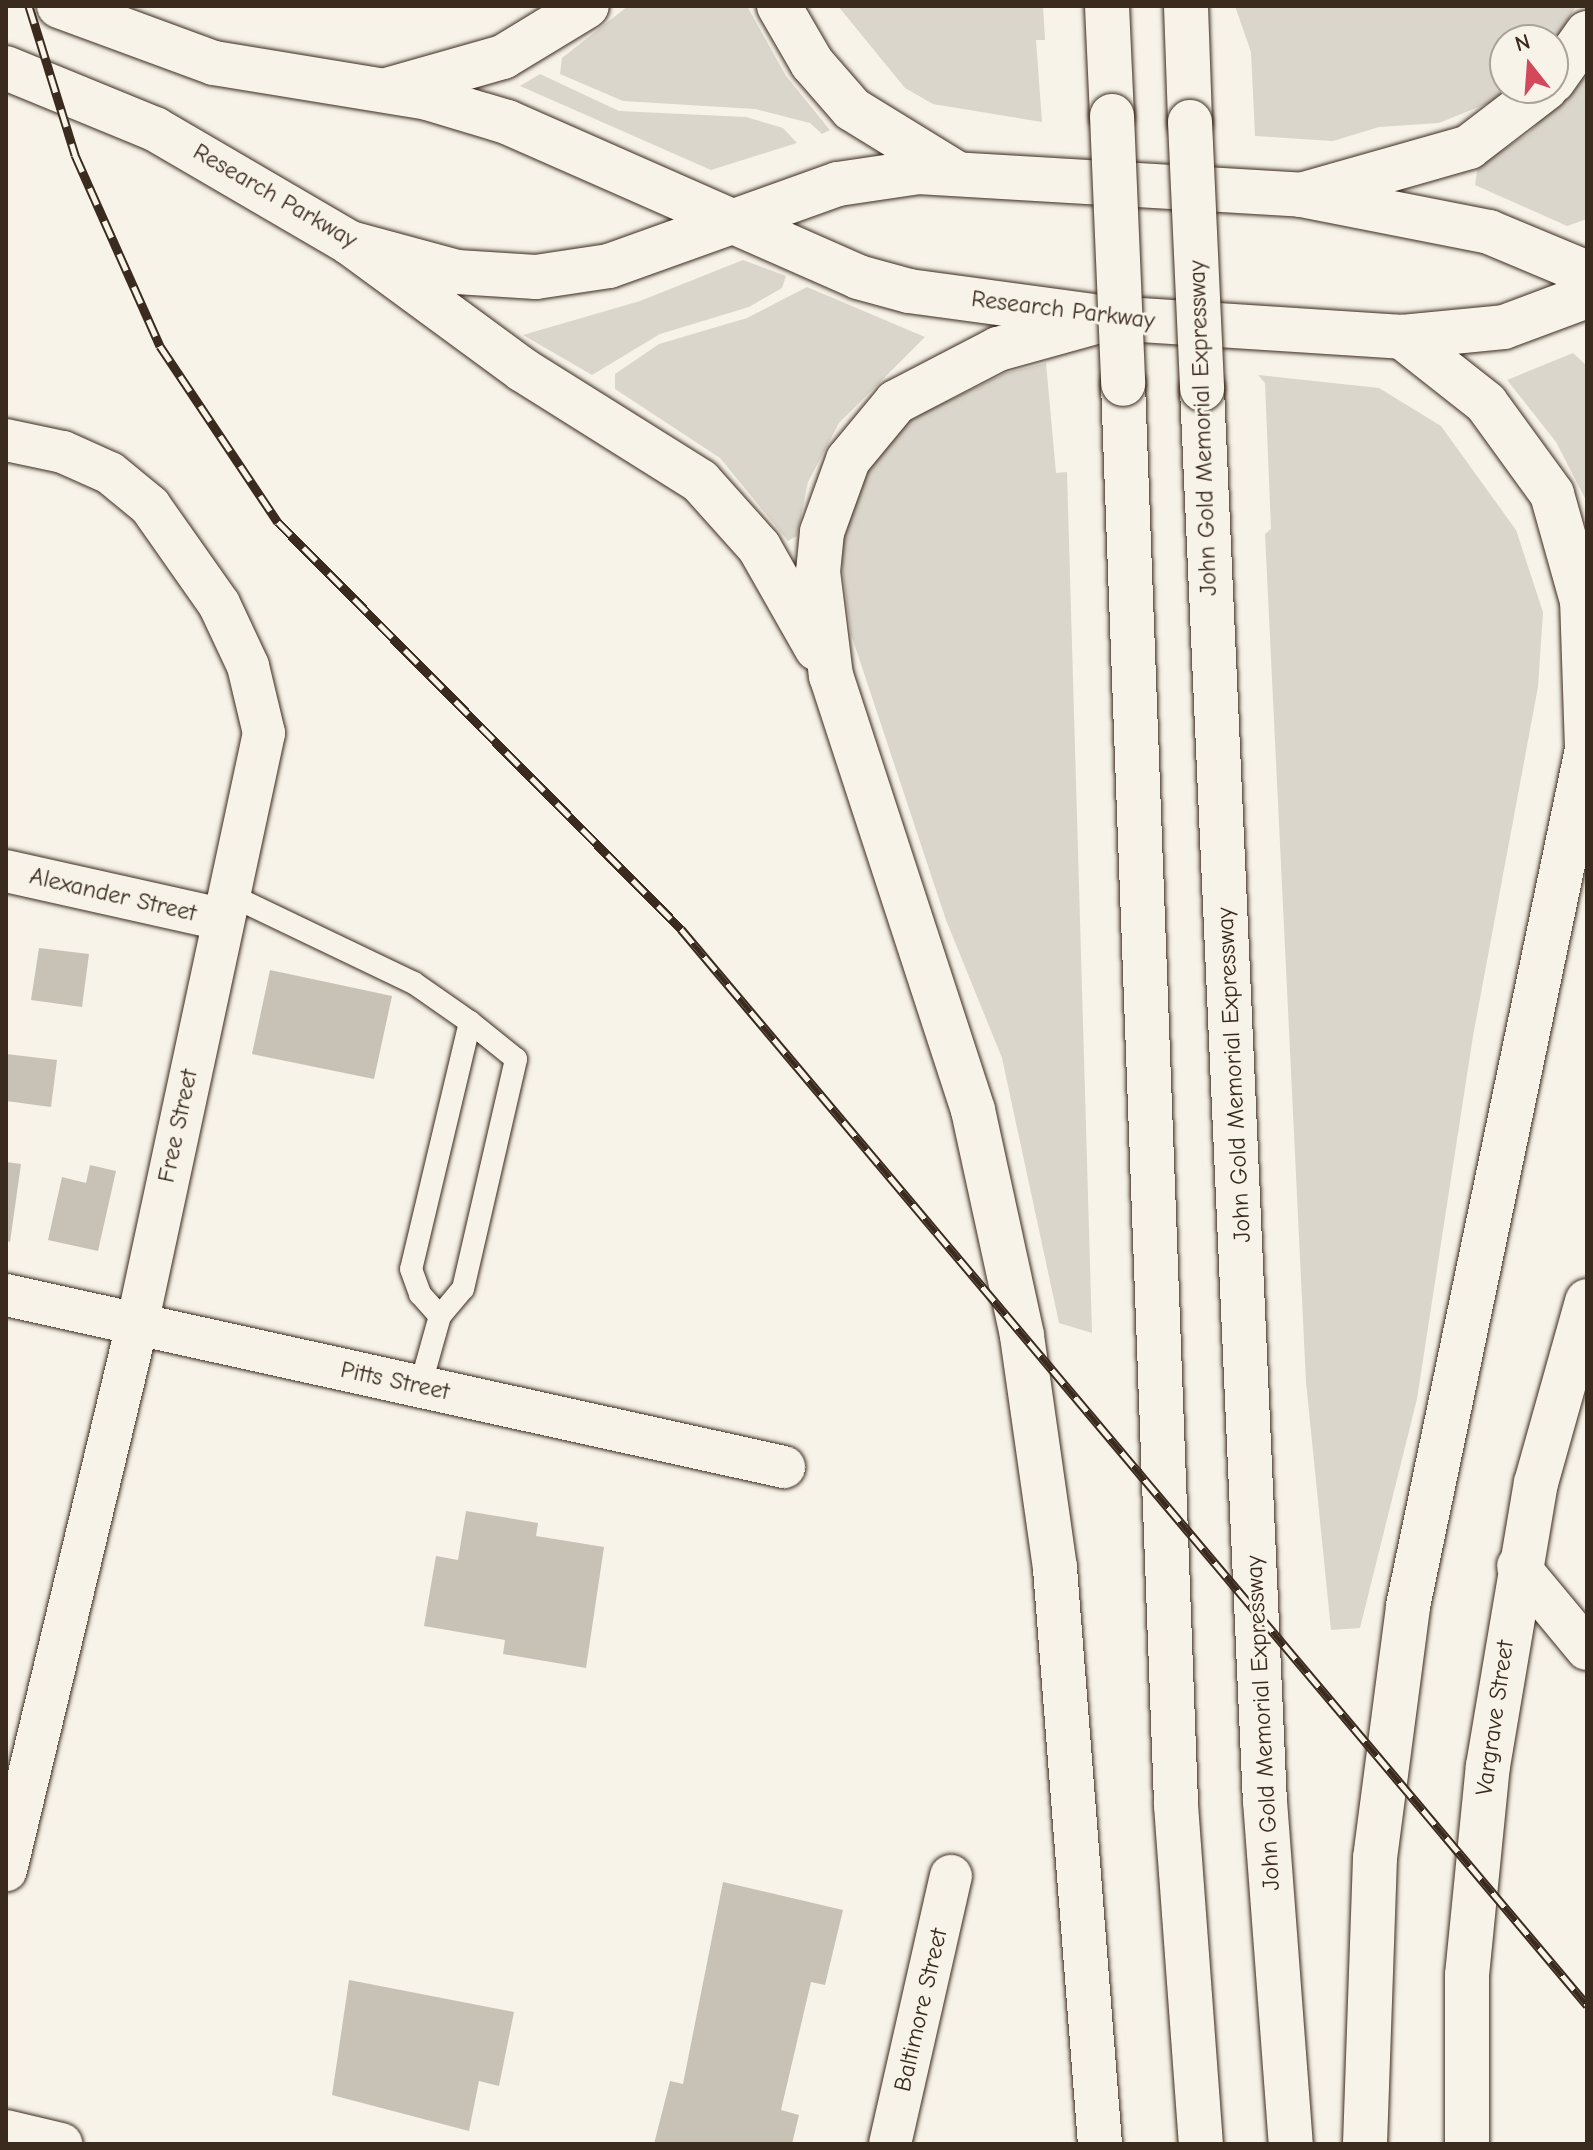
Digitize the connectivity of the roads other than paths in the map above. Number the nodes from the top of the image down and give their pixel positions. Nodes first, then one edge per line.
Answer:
1 (59, 6) edge
2 (587, 6) edge
3 (779, 6) edge
4 (1107, 6) edge
5 (1186, 6) edge
6 (1587, 33) edge
7 (1569, 58) edge
8 (6, 68) edge
9 (387, 90) junction
10 (1525, 104) edge
11 (956, 173) junction
12 (1301, 195) junction
13 (739, 222) junction
14 (350, 243) junction
15 (1587, 273) edge
16 (1587, 296) edge
17 (1110, 318) junction
18 (1402, 337) junction
19 (6, 440) edge
20 (831, 676) junction
21 (1587, 749) edge
22 (6, 871) edge
23 (224, 906) junction
24 (470, 1022) junction
25 (6, 1295) edge
26 (1587, 1301) edge
27 (440, 1316) junction
28 (137, 1325) junction
29 (420, 1387) junction
30 (784, 1467) dead end
31 (1518, 1566) junction
32 (1587, 1649) edge
33 (23, 1717) edge
34 (6, 1870) edge
35 (951, 1876) dead end
36 (6, 2131) edge
37 (61, 2144) edge
38 (890, 2144) edge
39 (1100, 2144) edge
40 (1201, 2144) edge
41 (1291, 2144) edge
42 (1365, 2144) edge
43 (1467, 2144) edge

1 - 9 main road, Research Parkway
2 - 9 main road
3 - 11 main road
4 - 40 main road, bridge
5 - 41 main road, John Gold Memorial Expressway, bridge
6 - 7 main road
8 - 14 main road, Research Parkway
9 - 13 main road, Research Parkway
10 - 12 main road
11 - 12 main road, Research Parkway
11 - 13 main road, Research Parkway
12 - 15 main road, Research Parkway
13 - 14 main road, Research Parkway
13 - 17 main road, Research Parkway
14 - 20 main road
16 - 18 main road, Research Parkway
17 - 18 main road, Research Parkway
17 - 20 main road
18 - 21 main road
19 - 23 street, Free Street
20 - 39 main road
21 - 42 main road
22 - 23 street, Alexander Street
23 - 24 lane
23 - 28 street, Free Street
24 - 27 lane
24 - 27 lane
25 - 28 street, Pitts Street
26 - 31 main road, Vargrave Street
27 - 29 lane
28 - 29 street, Pitts Street
28 - 33 street, Free Street
29 - 30 street, Pitts Street
31 - 32 street
31 - 43 main road, Vargrave Street
33 - 34 street, Free Street
35 - 38 street, Baltimore Street
36 - 37 street

